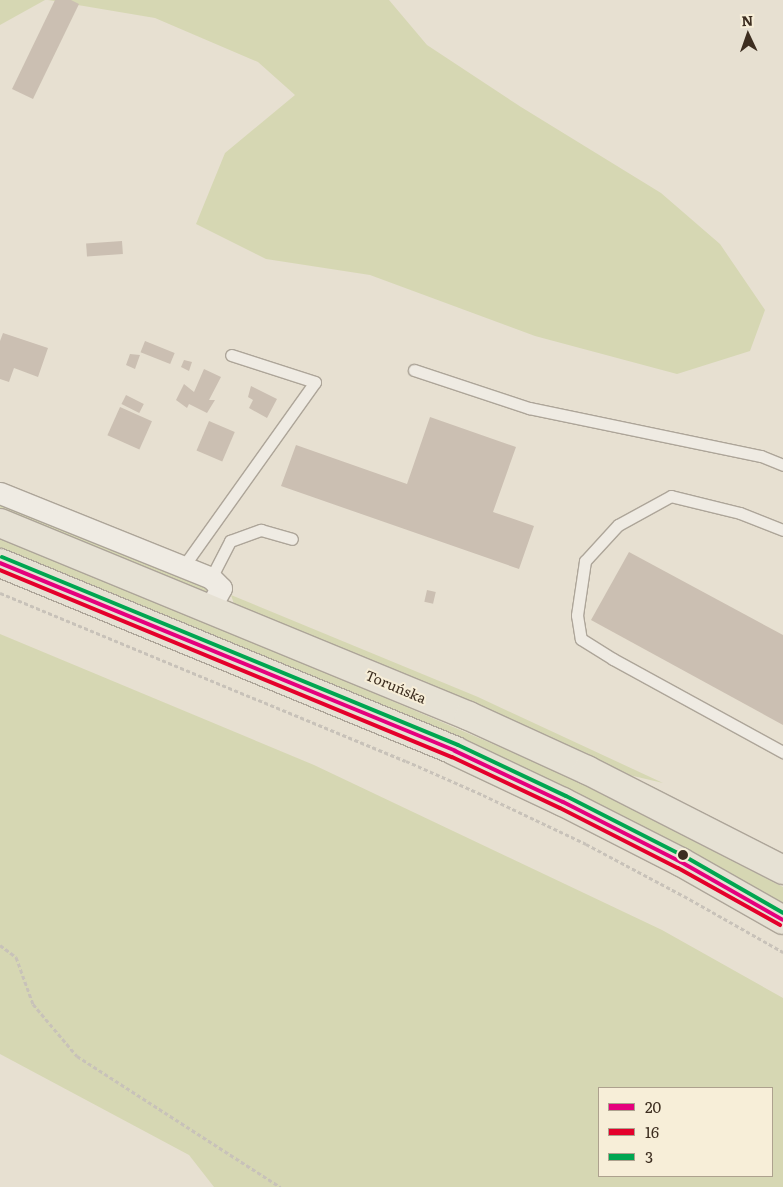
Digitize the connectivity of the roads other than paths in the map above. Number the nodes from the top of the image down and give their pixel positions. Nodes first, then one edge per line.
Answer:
1 (232, 355) dead end
2 (414, 370) dead end
3 (783, 465) edge
4 (0, 493) edge
5 (0, 523) edge
6 (783, 530) edge
7 (292, 539) dead end
8 (0, 563) edge
9 (183, 567) junction
10 (211, 578) junction
11 (210, 610) junction
12 (783, 752) edge
13 (783, 870) edge
14 (783, 920) edge

1 - 9 lane
2 - 3 lane
4 - 9 street
5 - 11 main road, Toruńska
6 - 12 lane
7 - 10 lane
8 - 14 main road
9 - 10 street
10 - 11 street
11 - 13 main road, Toruńska

